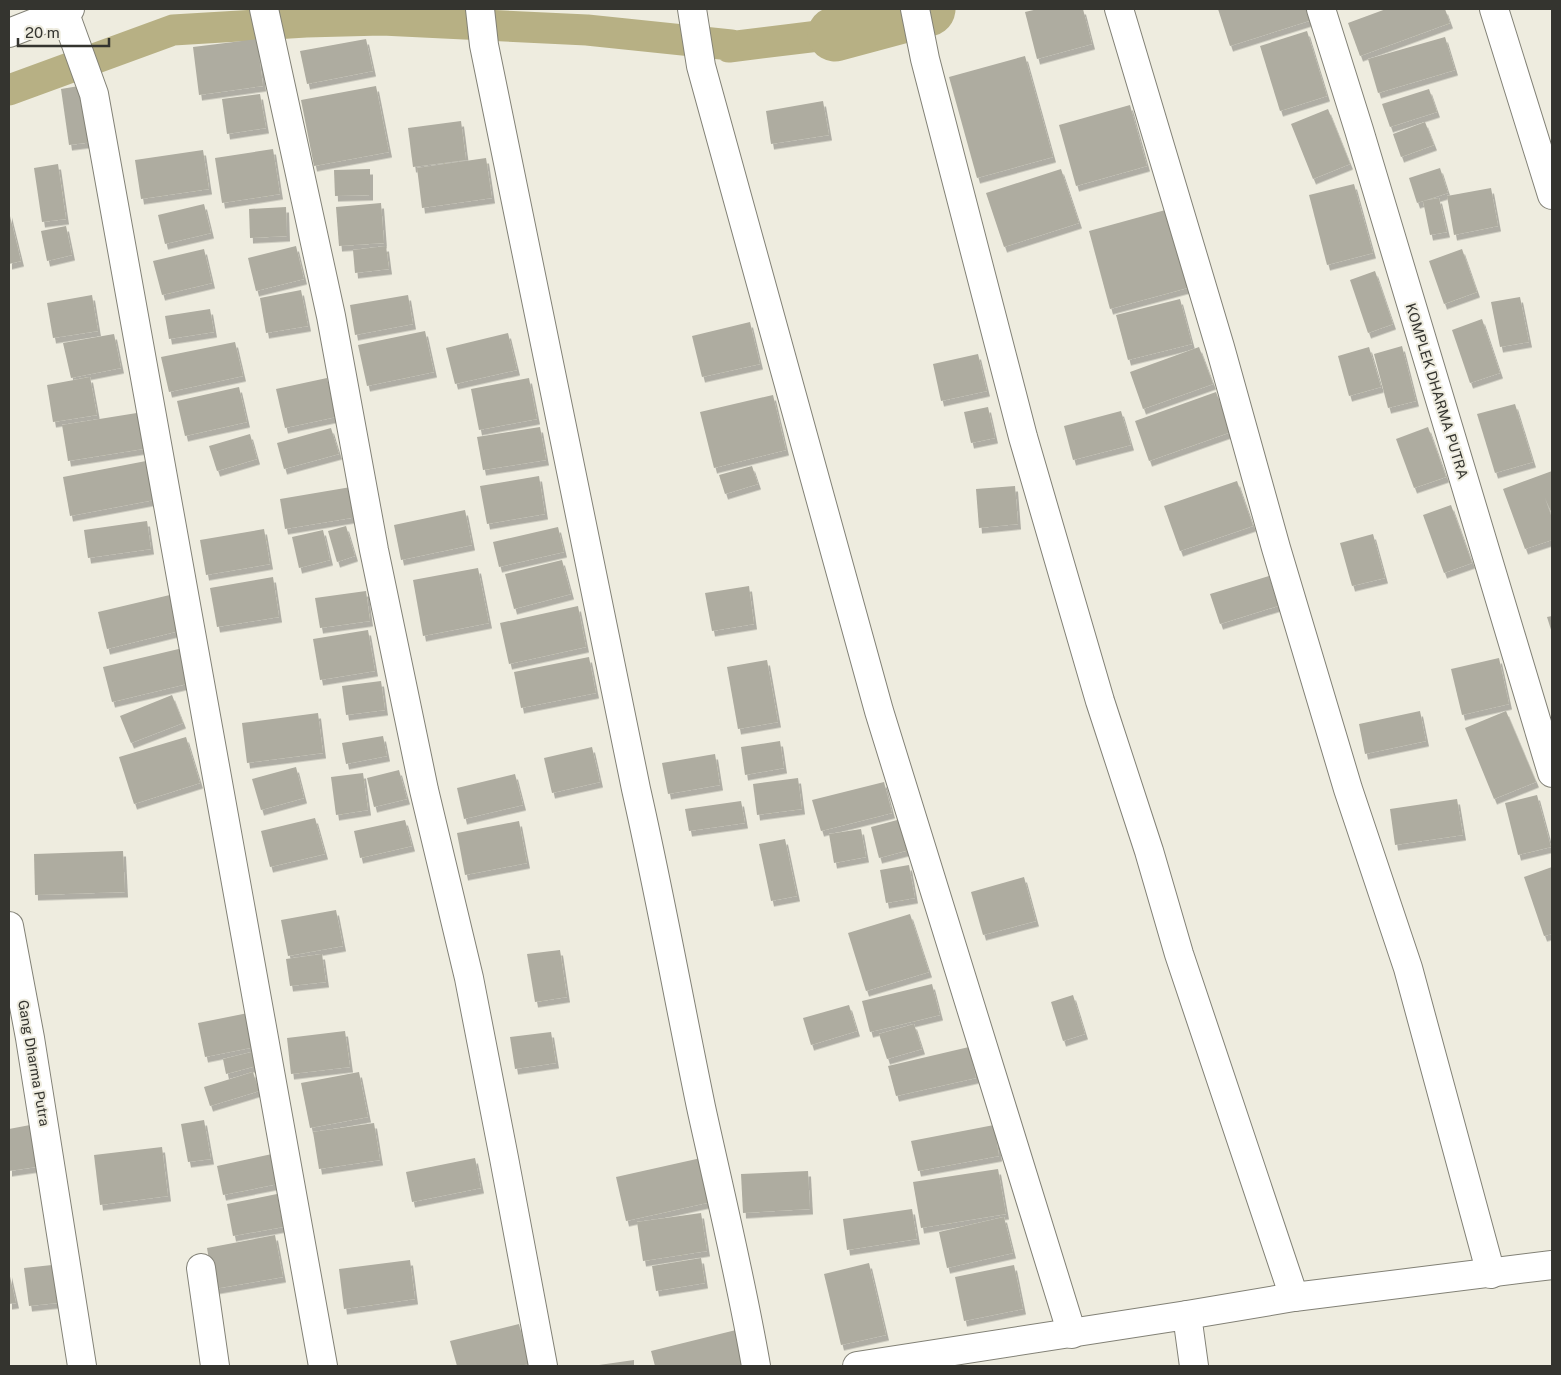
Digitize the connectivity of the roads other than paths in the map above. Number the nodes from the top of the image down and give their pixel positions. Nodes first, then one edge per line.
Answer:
1 (264, 9) edge
2 (480, 9) edge
3 (692, 9) edge
4 (915, 9) edge
5 (1119, 9) edge
6 (1321, 9) edge
7 (1494, 9) edge
8 (68, 13) edge
9 (9, 33) edge
10 (1552, 195) edge
11 (1552, 773) edge
12 (9, 926) edge
13 (1552, 1265) edge
14 (201, 1268) dead end
15 (1491, 1274) junction
16 (1294, 1297) junction
17 (1187, 1315) junction
18 (1072, 1334) junction
19 (988, 1356) edge
20 (82, 1366) edge
21 (215, 1366) edge
22 (323, 1366) edge
23 (543, 1366) edge
24 (756, 1366) edge
25 (857, 1366) edge
26 (1194, 1366) edge

1 - 23 street
2 - 24 street
3 - 18 street
4 - 16 street
5 - 15 street
6 - 11 street, KOMPLEK DHARMA PUTRA
7 - 10 street
8 - 9 street
8 - 22 street
12 - 20 street, Gang Dharma Putra
13 - 15 street
14 - 21 street
15 - 16 street
16 - 17 street
17 - 18 street
17 - 26 street
18 - 19 street
19 - 25 street

